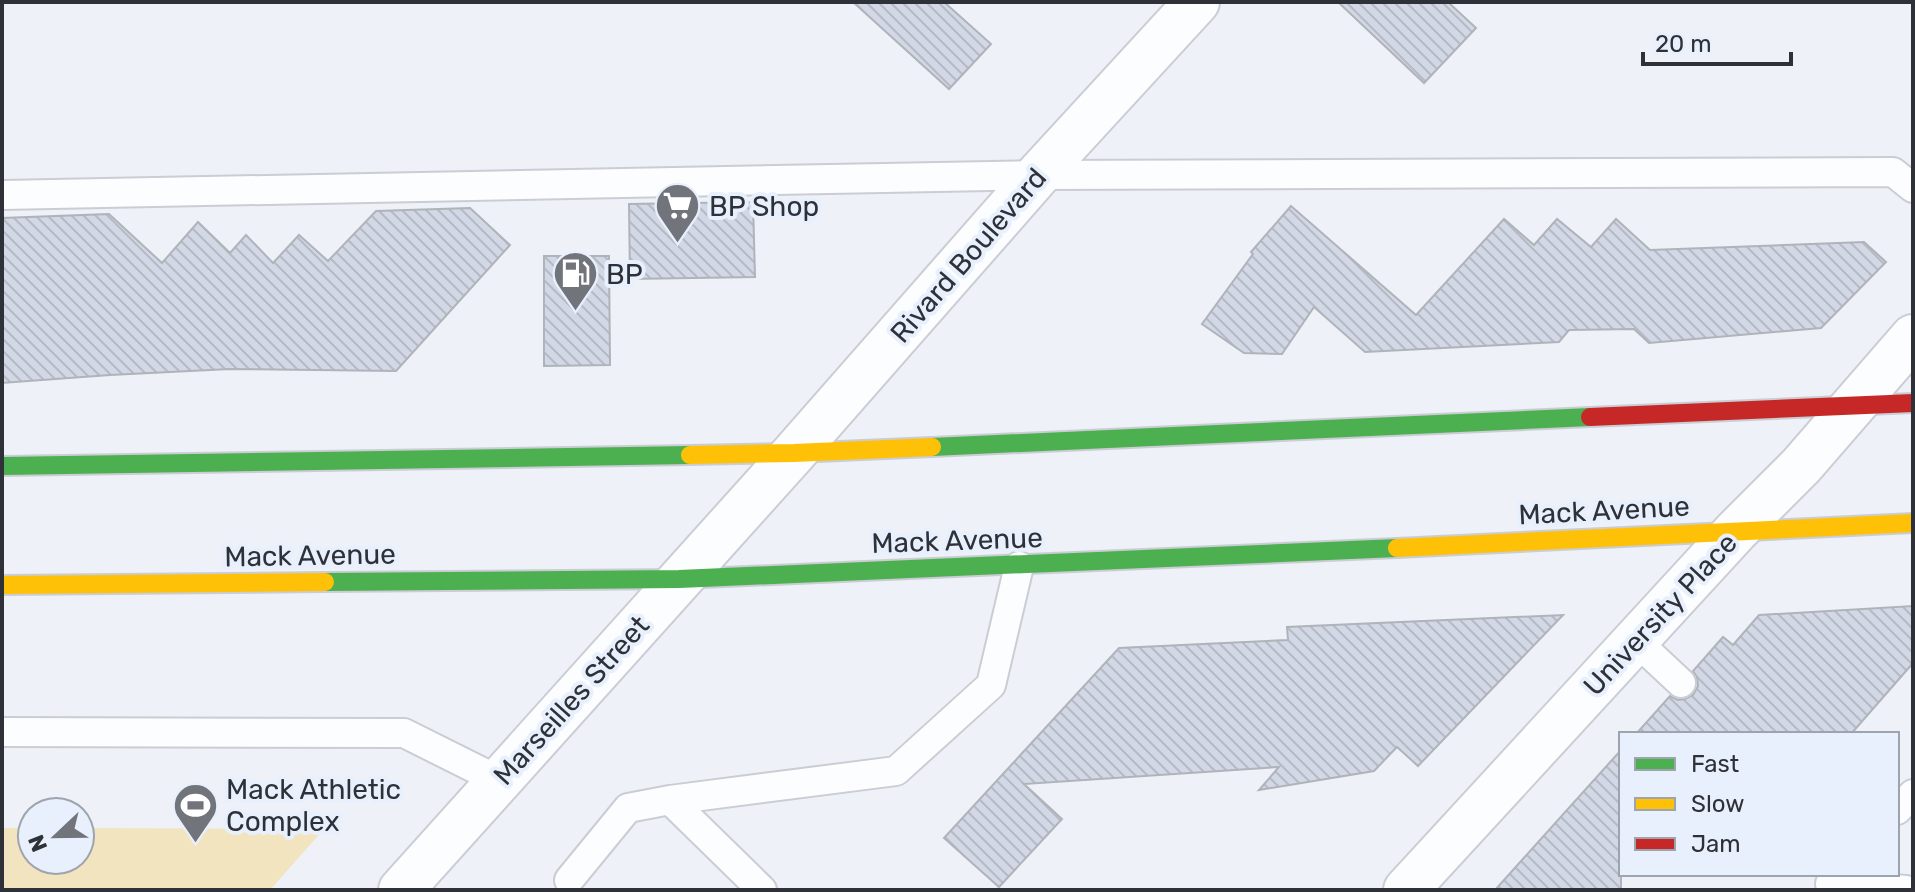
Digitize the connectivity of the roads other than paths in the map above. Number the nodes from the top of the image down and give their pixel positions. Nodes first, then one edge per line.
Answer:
1 (1197, 2) edge
2 (1038, 175) junction
3 (1913, 188) edge
4 (2, 195) edge
5 (1913, 337) edge
6 (1913, 403) edge
7 (1854, 406) junction
8 (794, 453) junction
9 (2, 466) edge
10 (742, 511) joint
11 (1913, 523) edge
12 (1736, 531) junction
13 (1019, 566) junction
14 (679, 579) junction
15 (2, 585) edge
16 (1635, 640) junction
17 (1681, 683) dead end
18 (2, 732) edge
19 (500, 781) junction
20 (670, 800) junction
21 (569, 880) dead end
22 (1831, 883) edge
23 (401, 890) edge
24 (762, 890) edge
25 (1406, 890) edge
26 (1906, 890) edge

1 - 2 street, Rivard Boulevard
2 - 3 lane
2 - 4 lane
2 - 8 street, Rivard Boulevard
5 - 7 street, University Place
6 - 7 main road
7 - 8 main road
7 - 12 street, University Place
8 - 9 main road
8 - 10 street, Rivard Boulevard
10 - 14 street, Marseilles Street
11 - 12 main road, Mack Avenue
12 - 13 main road, Mack Avenue
12 - 16 street, University Place
13 - 14 main road, Mack Avenue
13 - 20 lane
14 - 15 main road, Mack Avenue
14 - 19 street, Marseilles Street
16 - 17 lane
16 - 25 street, University Place
18 - 19 lane
19 - 23 street, Marseilles Street
20 - 21 lane
20 - 24 lane
22 - 26 lane

